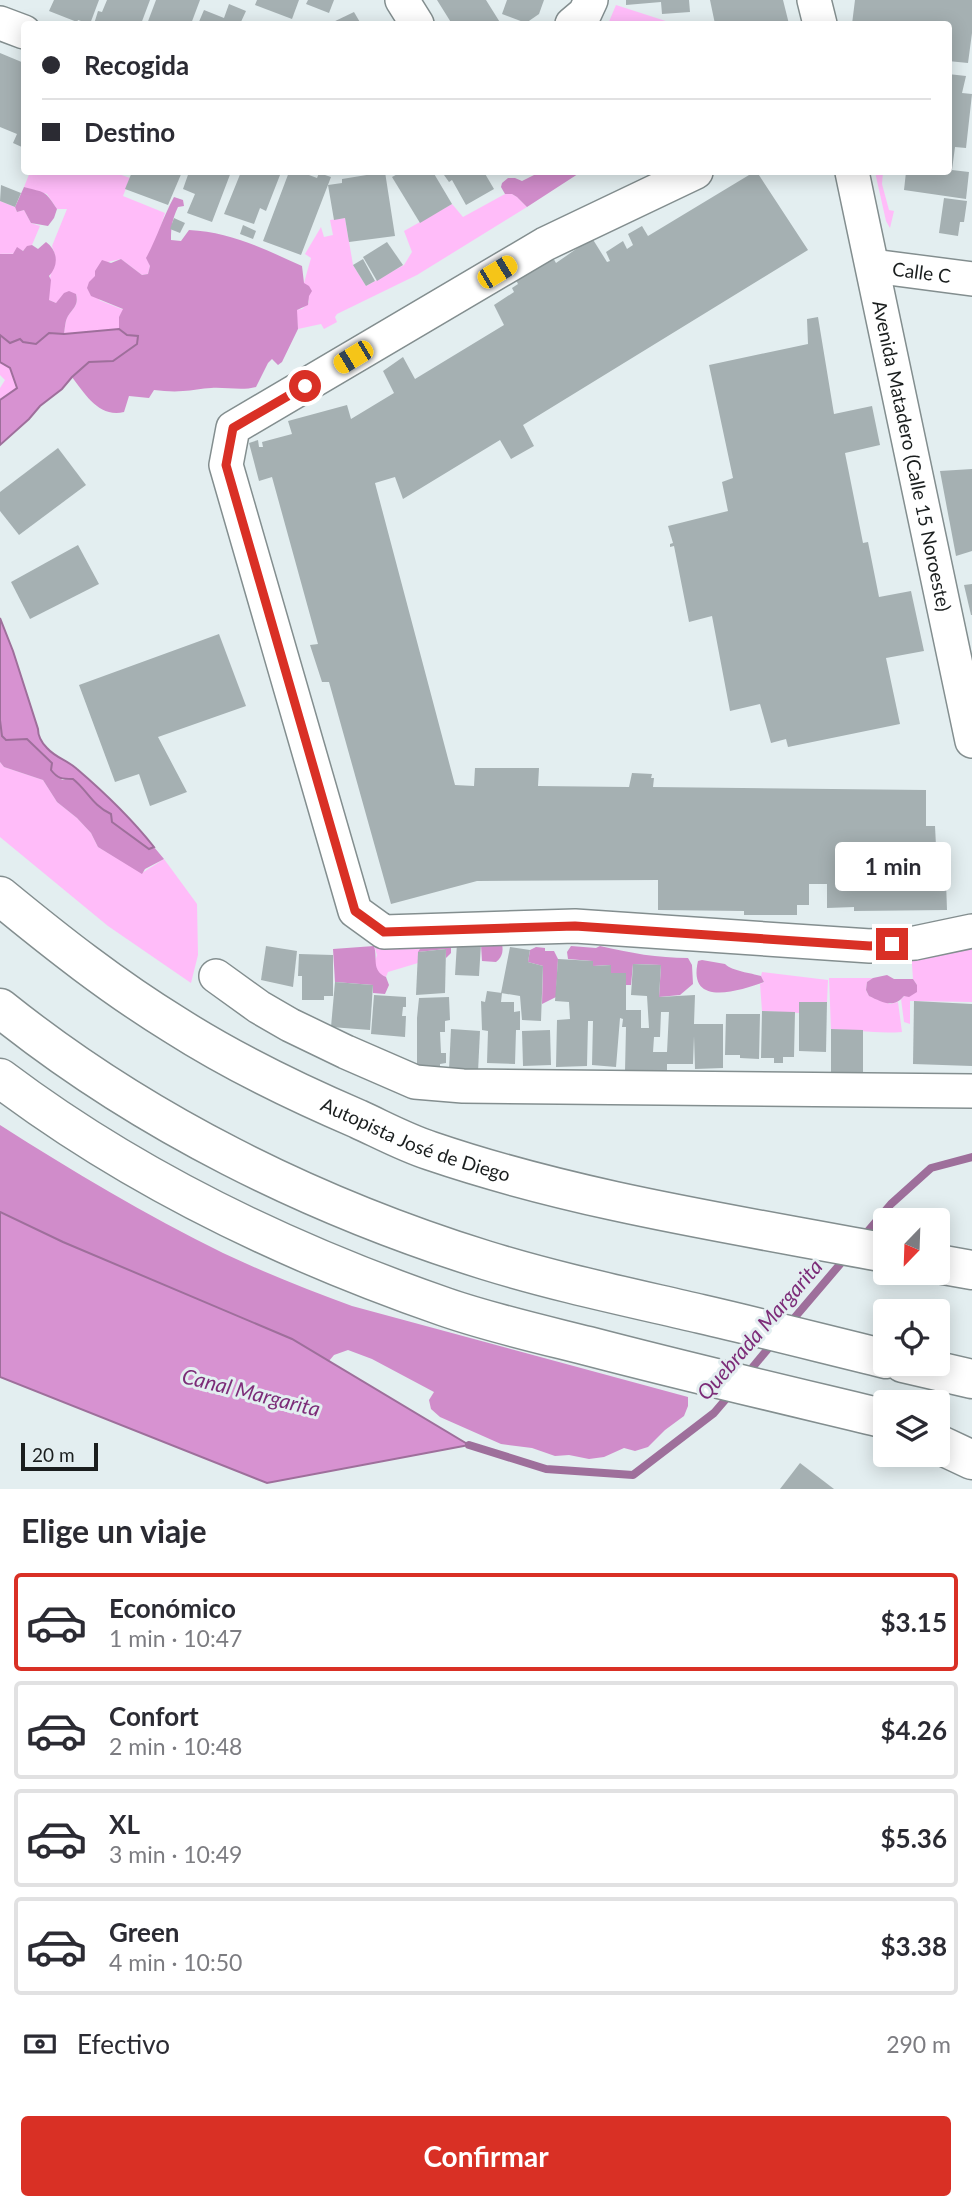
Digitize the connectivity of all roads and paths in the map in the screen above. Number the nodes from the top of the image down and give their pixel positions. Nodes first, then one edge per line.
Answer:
1 (402, 0) edge
2 (591, 0) edge
3 (814, 0) edge
4 (415, 21) edge
5 (576, 21) edge
6 (819, 21) edge
7 (0, 23) edge
8 (21, 31) edge
9 (690, 175) edge
10 (853, 175) edge
11 (873, 266) junction
12 (972, 279) edge
13 (972, 741) edge
14 (0, 896) edge
15 (972, 931) edge
16 (216, 976) dead end
17 (0, 1008) edge
18 (0, 1078) edge
19 (972, 1091) edge
20 (873, 1251) edge
21 (873, 1356) edge
22 (950, 1367) edge
23 (972, 1369) edge
24 (950, 1375) edge
25 (972, 1380) edge
26 (865, 1415) edge
27 (950, 1437) edge
28 (972, 1443) edge
29 (950, 1450) edge
30 (972, 1460) edge

1 - 4 street
2 - 5 street
3 - 6 street
7 - 8 street
9 - 15 street
10 - 11 street, Avenida Matadero (Calle 15 Noroeste)
11 - 12 street, Calle C
11 - 13 street, Avenida Matadero (Calle 15 Noroeste)
14 - 20 highway, Autopista José de Diego
16 - 19 street
17 - 21 highway
18 - 26 highway
22 - 23 highway
24 - 25 highway
27 - 28 highway
29 - 30 highway

